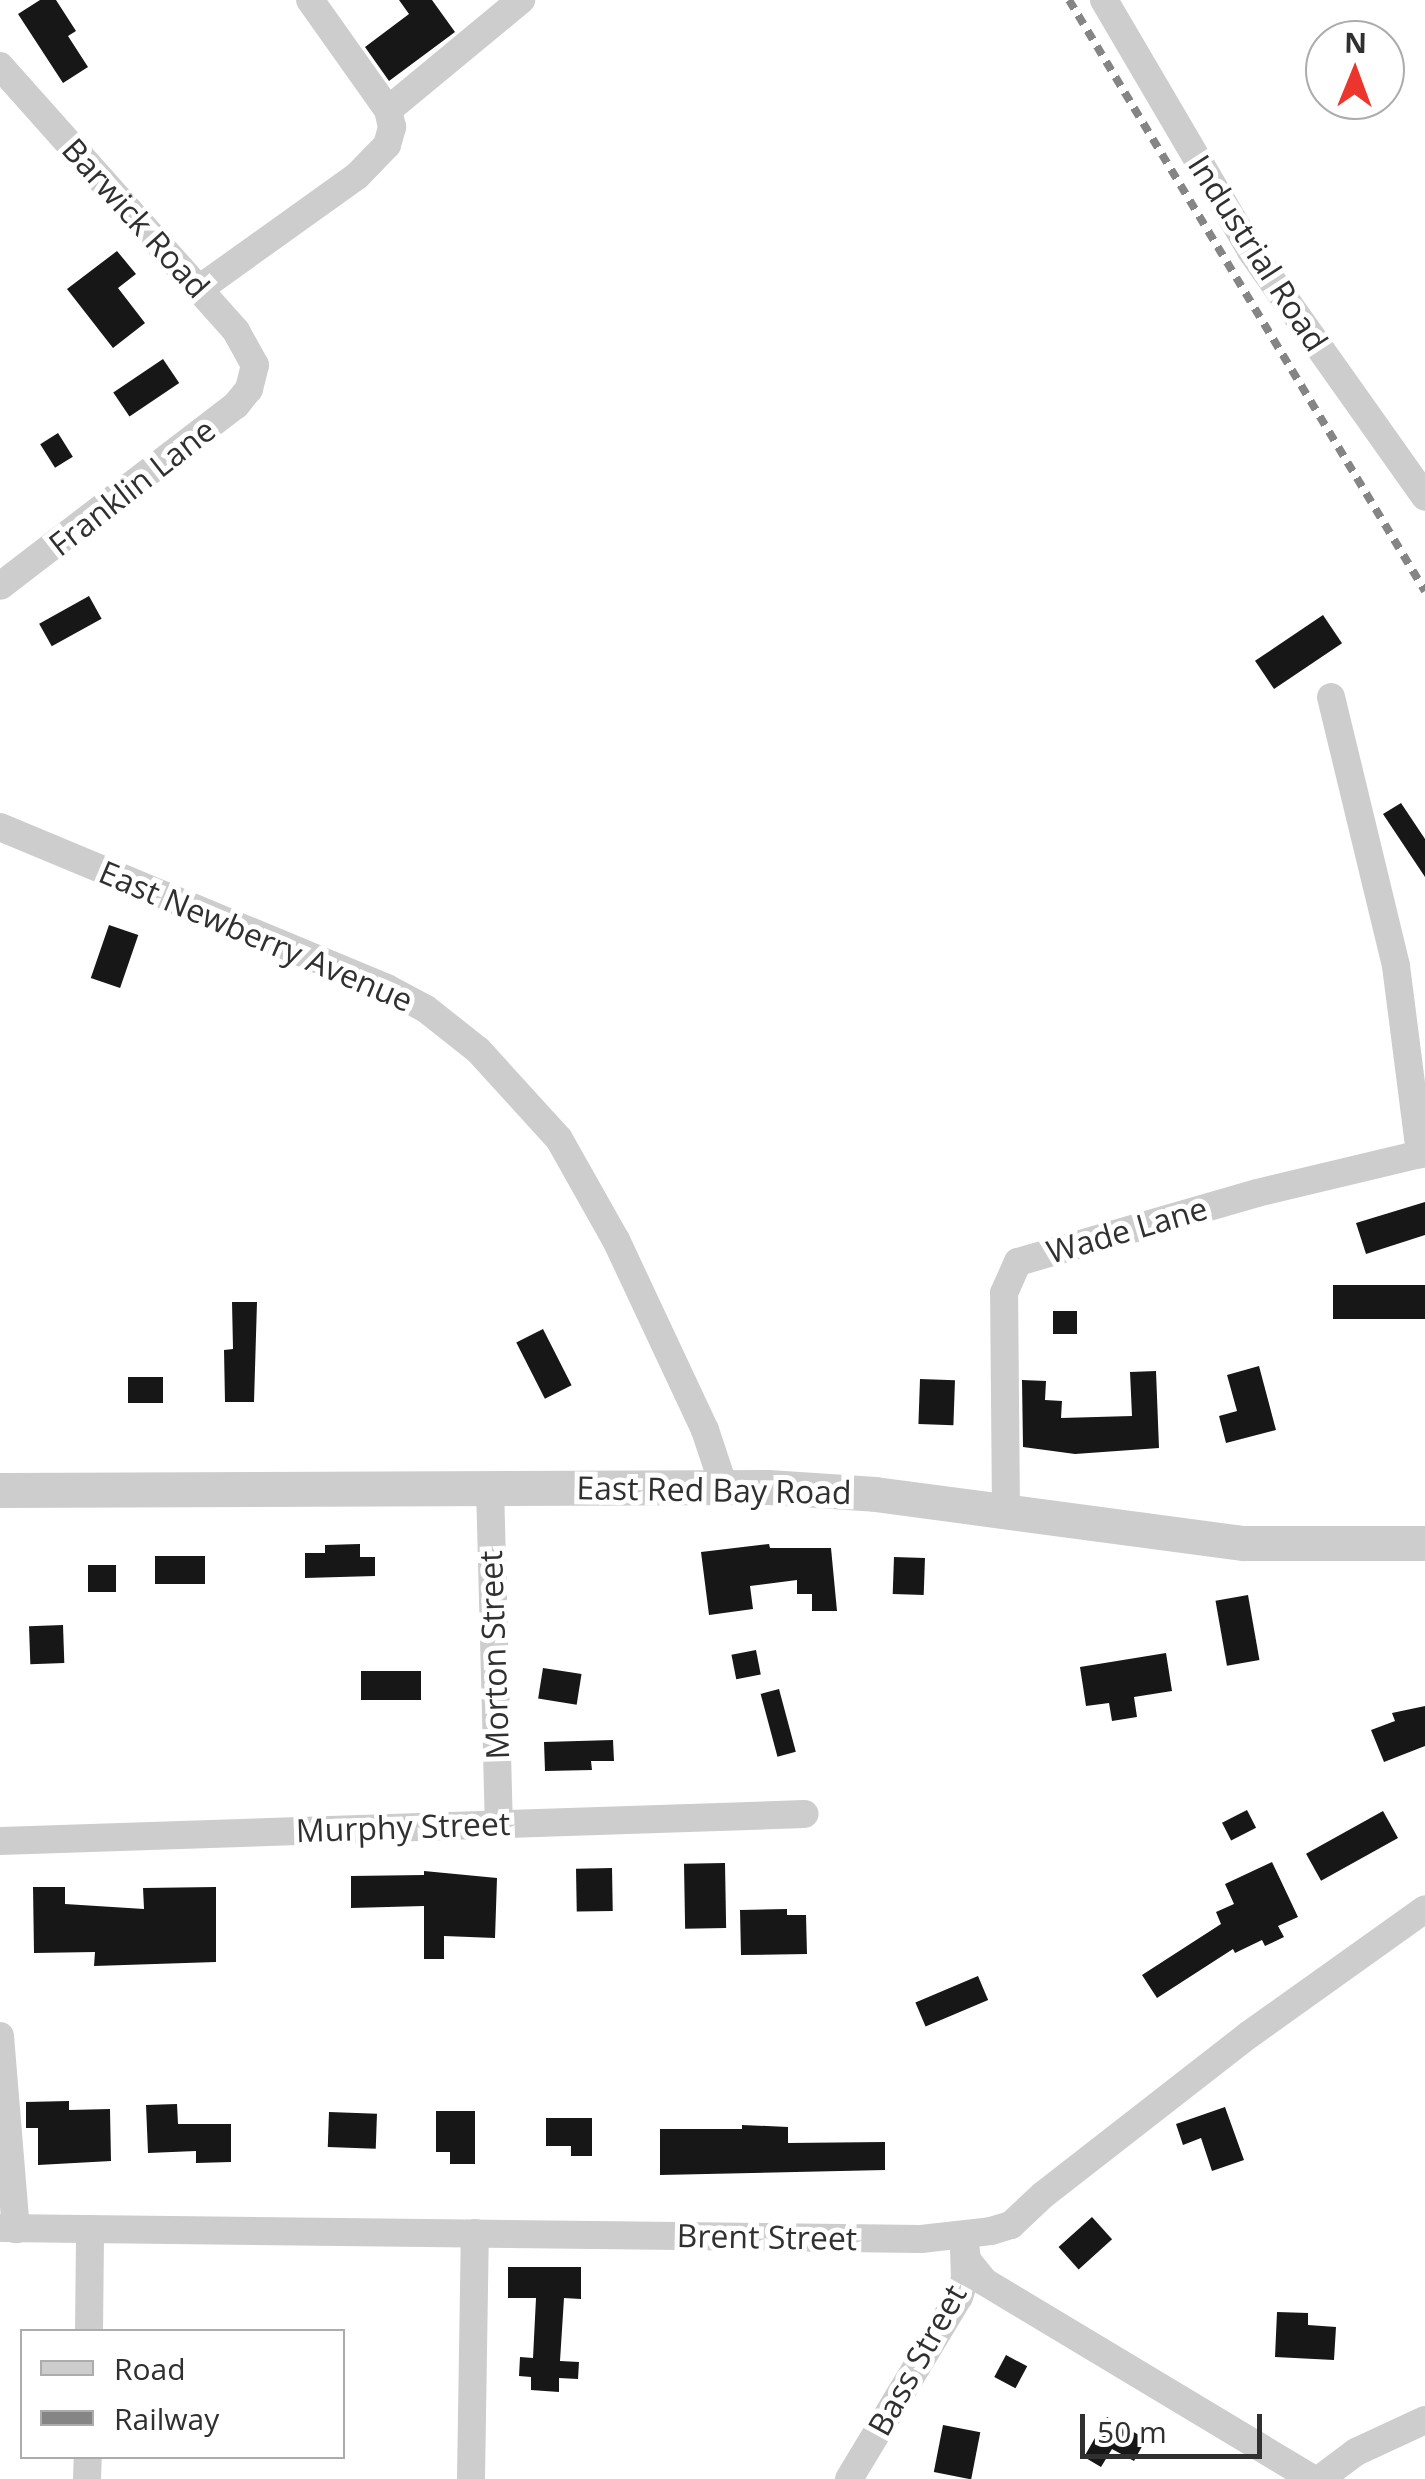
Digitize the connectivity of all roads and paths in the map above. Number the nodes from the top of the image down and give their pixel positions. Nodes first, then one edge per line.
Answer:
1 (310, 0) edge
2 (521, 0) edge
3 (1104, 0) edge
4 (0, 66) edge
5 (388, 110) junction
6 (199, 289) junction
7 (253, 378) joint
8 (1425, 497) edge
9 (0, 586) edge
10 (1331, 697) dead end
11 (0, 828) edge
12 (1422, 1154) edge
13 (490, 1486) junction
14 (724, 1486) junction
15 (0, 1490) edge
16 (1006, 1512) junction
17 (1425, 1544) edge
18 (805, 1814) dead end
19 (499, 1823) junction
20 (0, 1841) edge
21 (1425, 1909) edge
22 (0, 2036) edge
23 (8, 2229) edge
24 (90, 2229) junction
25 (475, 2233) junction
26 (964, 2236) junction
27 (89, 2329) edge
28 (1425, 2420) edge
29 (472, 2479) edge
30 (850, 2479) edge
31 (1316, 2479) edge

1 - 5 street
2 - 5 street
3 - 8 street, Industrial Road
4 - 6 street, Barwick Road
5 - 6 street
6 - 7 street, Barwick Road
7 - 9 street, Franklin Lane
10 - 12 street
11 - 14 street, East Newberry Avenue
12 - 16 street, Wade Lane
13 - 14 street, East Red Bay Road
13 - 15 street, East Red Bay Road
13 - 19 street, Morton Street
14 - 16 street, East Red Bay Road
16 - 17 street, East Red Bay Road
18 - 19 street, Murphy Street
19 - 20 street, Murphy Street
21 - 26 street, Brent Street
22 - 23 street
23 - 24 street, Brent Street
24 - 25 street, Brent Street
24 - 27 street
25 - 26 street, Brent Street
25 - 29 street
26 - 30 street, Bass Street
26 - 31 street
28 - 31 street

